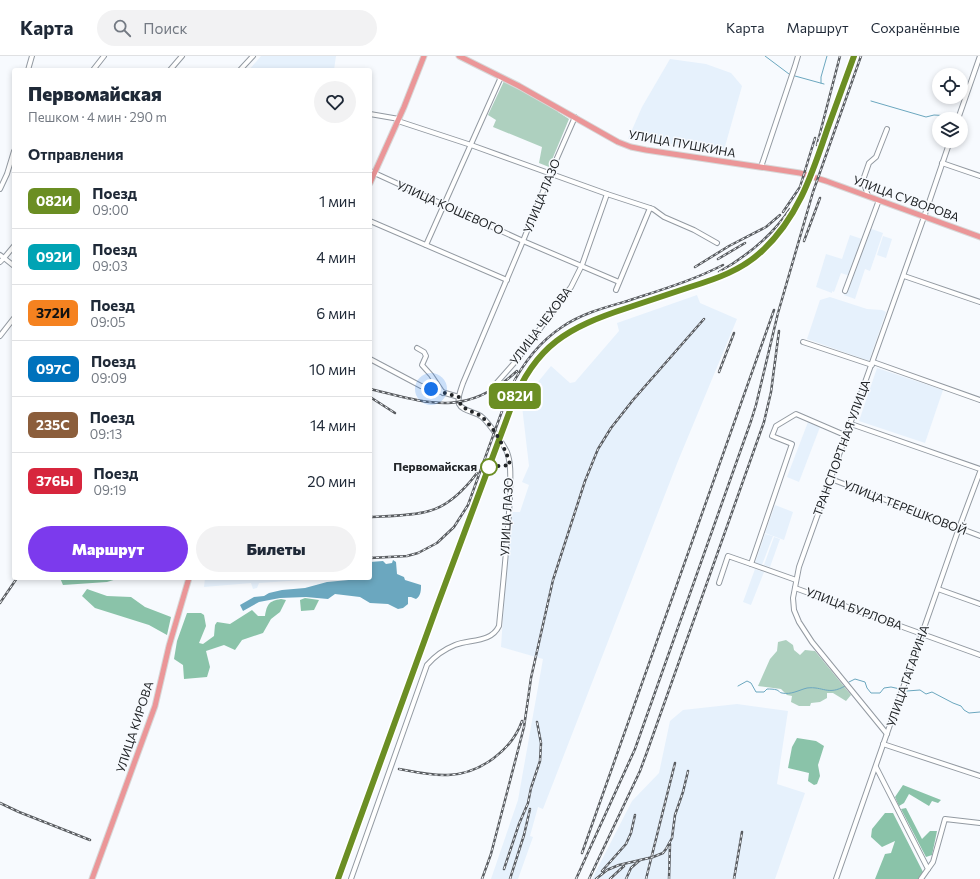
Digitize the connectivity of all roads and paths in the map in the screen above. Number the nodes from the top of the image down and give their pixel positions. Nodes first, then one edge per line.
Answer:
1 (32, 56) edge
2 (104, 56) edge
3 (182, 56) edge
4 (253, 56) edge
5 (424, 56) edge
6 (459, 56) edge
7 (798, 56) edge
8 (980, 56) edge
9 (29, 68) edge
10 (95, 68) edge
11 (172, 68) edge
12 (242, 68) edge
13 (501, 77) junction
14 (960, 112) edge
15 (372, 114) edge
16 (575, 117) junction
17 (398, 120) junction
18 (887, 129) dead end
19 (471, 145) junction
20 (947, 148) edge
21 (12, 159) edge
22 (942, 163) junction
23 (761, 167) junction
24 (372, 172) edge
25 (550, 174) junction
26 (980, 176) edge
27 (826, 181) joint
28 (0, 190) edge
29 (607, 194) junction
30 (868, 196) junction
31 (879, 200) junction
32 (444, 205) junction
33 (650, 208) junction
34 (924, 217) junction
35 (372, 222) edge
36 (980, 236) edge
37 (523, 241) junction
38 (717, 243) dead end
39 (426, 245) junction
40 (12, 248) edge
41 (2, 256) edge
42 (0, 262) edge
43 (12, 264) edge
44 (582, 265) junction
45 (904, 276) junction
46 (507, 280) junction
47 (619, 282) junction
48 (616, 290) dead end
49 (845, 291) dead end
50 (980, 302) edge
51 (12, 321) edge
52 (0, 336) edge
53 (803, 342) dead end
54 (417, 348) dead end
55 (372, 360) edge
56 (872, 364) junction
57 (493, 387) dead end
58 (444, 393) junction
59 (459, 397) junction
60 (980, 400) edge
61 (851, 424) junction
62 (847, 436) junction
63 (980, 469) edge
64 (980, 472) edge
65 (831, 480) junction
66 (959, 528) junction
67 (980, 536) edge
68 (751, 564) junction
69 (188, 580) edge
70 (796, 580) junction
71 (719, 583) dead end
72 (795, 588) junction
73 (938, 589) junction
74 (980, 604) edge
75 (922, 634) junction
76 (980, 655) edge
77 (887, 734) junction
78 (884, 744) junction
79 (876, 767) junction
80 (980, 776) edge
81 (980, 823) edge
82 (928, 869) junction
83 (92, 879) edge
84 (351, 879) edge
85 (836, 879) edge
86 (921, 879) edge

1 - 9 street
2 - 10 street
3 - 11 street
4 - 12 street
5 - 17 main road
6 - 13 main road, УЛИЦА ПУШКИНА
7 - 23 street
8 - 14 street
13 - 16 main road, УЛИЦА ПУШКИНА
13 - 19 street
15 - 17 street
16 - 23 main road, УЛИЦА ПУШКИНА
16 - 25 street, УЛИЦА ЛАЗО
17 - 19 street
17 - 24 main road
18 - 30 street
19 - 25 street
19 - 32 street
20 - 22 street, ТРАНСПОРТНАЯ УЛИЦА
21 - 28 street
22 - 26 street
22 - 34 street, ТРАНСПОРТНАЯ УЛИЦА
23 - 27 main road, УЛИЦА ПУШКИНА
24 - 32 street, УЛИЦА КОШЕВОГО
25 - 29 street
25 - 37 street, УЛИЦА ЛАЗО
27 - 30 main road, УЛИЦА СУВОРОВА
29 - 33 street
29 - 44 street, УЛИЦА ЧЕХОВА
30 - 31 main road, УЛИЦА СУВОРОВА
31 - 34 main road, УЛИЦА СУВОРОВА
31 - 49 street
32 - 37 street, УЛИЦА КОШЕВОГО
32 - 39 street
33 - 38 street
33 - 47 street
34 - 36 main road, УЛИЦА СУВОРОВА
34 - 45 street, ТРАНСПОРТНАЯ УЛИЦА
35 - 39 street
37 - 44 street, УЛИЦА КОШЕВОГО
37 - 46 street, УЛИЦА ЛАЗО
39 - 46 street
40 - 41 street
41 - 42 street
41 - 43 street
44 - 47 street, УЛИЦА КОШЕВОГО
44 - 57 street, УЛИЦА ЧЕХОВА
45 - 50 street
45 - 56 street, ТРАНСПОРТНАЯ УЛИЦА
46 - 59 street, УЛИЦА ЛАЗО
47 - 48 street
51 - 52 street
53 - 56 street
54 - 58 street
55 - 58 street
56 - 60 street
56 - 61 street, ТРАНСПОРТНАЯ УЛИЦА
58 - 59 street
59 - 84 street, УЛИЦА ЛАЗО
61 - 62 street, ТРАНСПОРТНАЯ УЛИЦА
61 - 63 street
62 - 65 street, ТРАНСПОРТНАЯ УЛИЦА
62 - 68 street
64 - 66 street, УЛИЦА ГАГАРИНА
65 - 66 street, УЛИЦА ТЕРЕШКОВОЙ
65 - 70 street, ТРАНСПОРТНАЯ УЛИЦА
66 - 67 street, УЛИЦА ТЕРЕШКОВОЙ
66 - 73 street, УЛИЦА ГАГАРИНА
68 - 70 street
68 - 71 street
69 - 83 main road, УЛИЦА КИРОВА
70 - 72 street, ТРАНСПОРТНАЯ УЛИЦА
72 - 75 street, УЛИЦА БУРЛОВА
72 - 77 street, ТРАНСПОРТНАЯ УЛИЦА
73 - 74 street
73 - 75 street, УЛИЦА ГАГАРИНА
75 - 76 street, УЛИЦА БУРЛОВА
75 - 77 street, УЛИЦА ГАГАРИНА
77 - 78 street, УЛИЦА ГАГАРИНА
78 - 79 street, УЛИЦА ГАГАРИНА
78 - 80 street
79 - 82 street
79 - 85 street, УЛИЦА ГАГАРИНА
81 - 82 street
82 - 86 street

